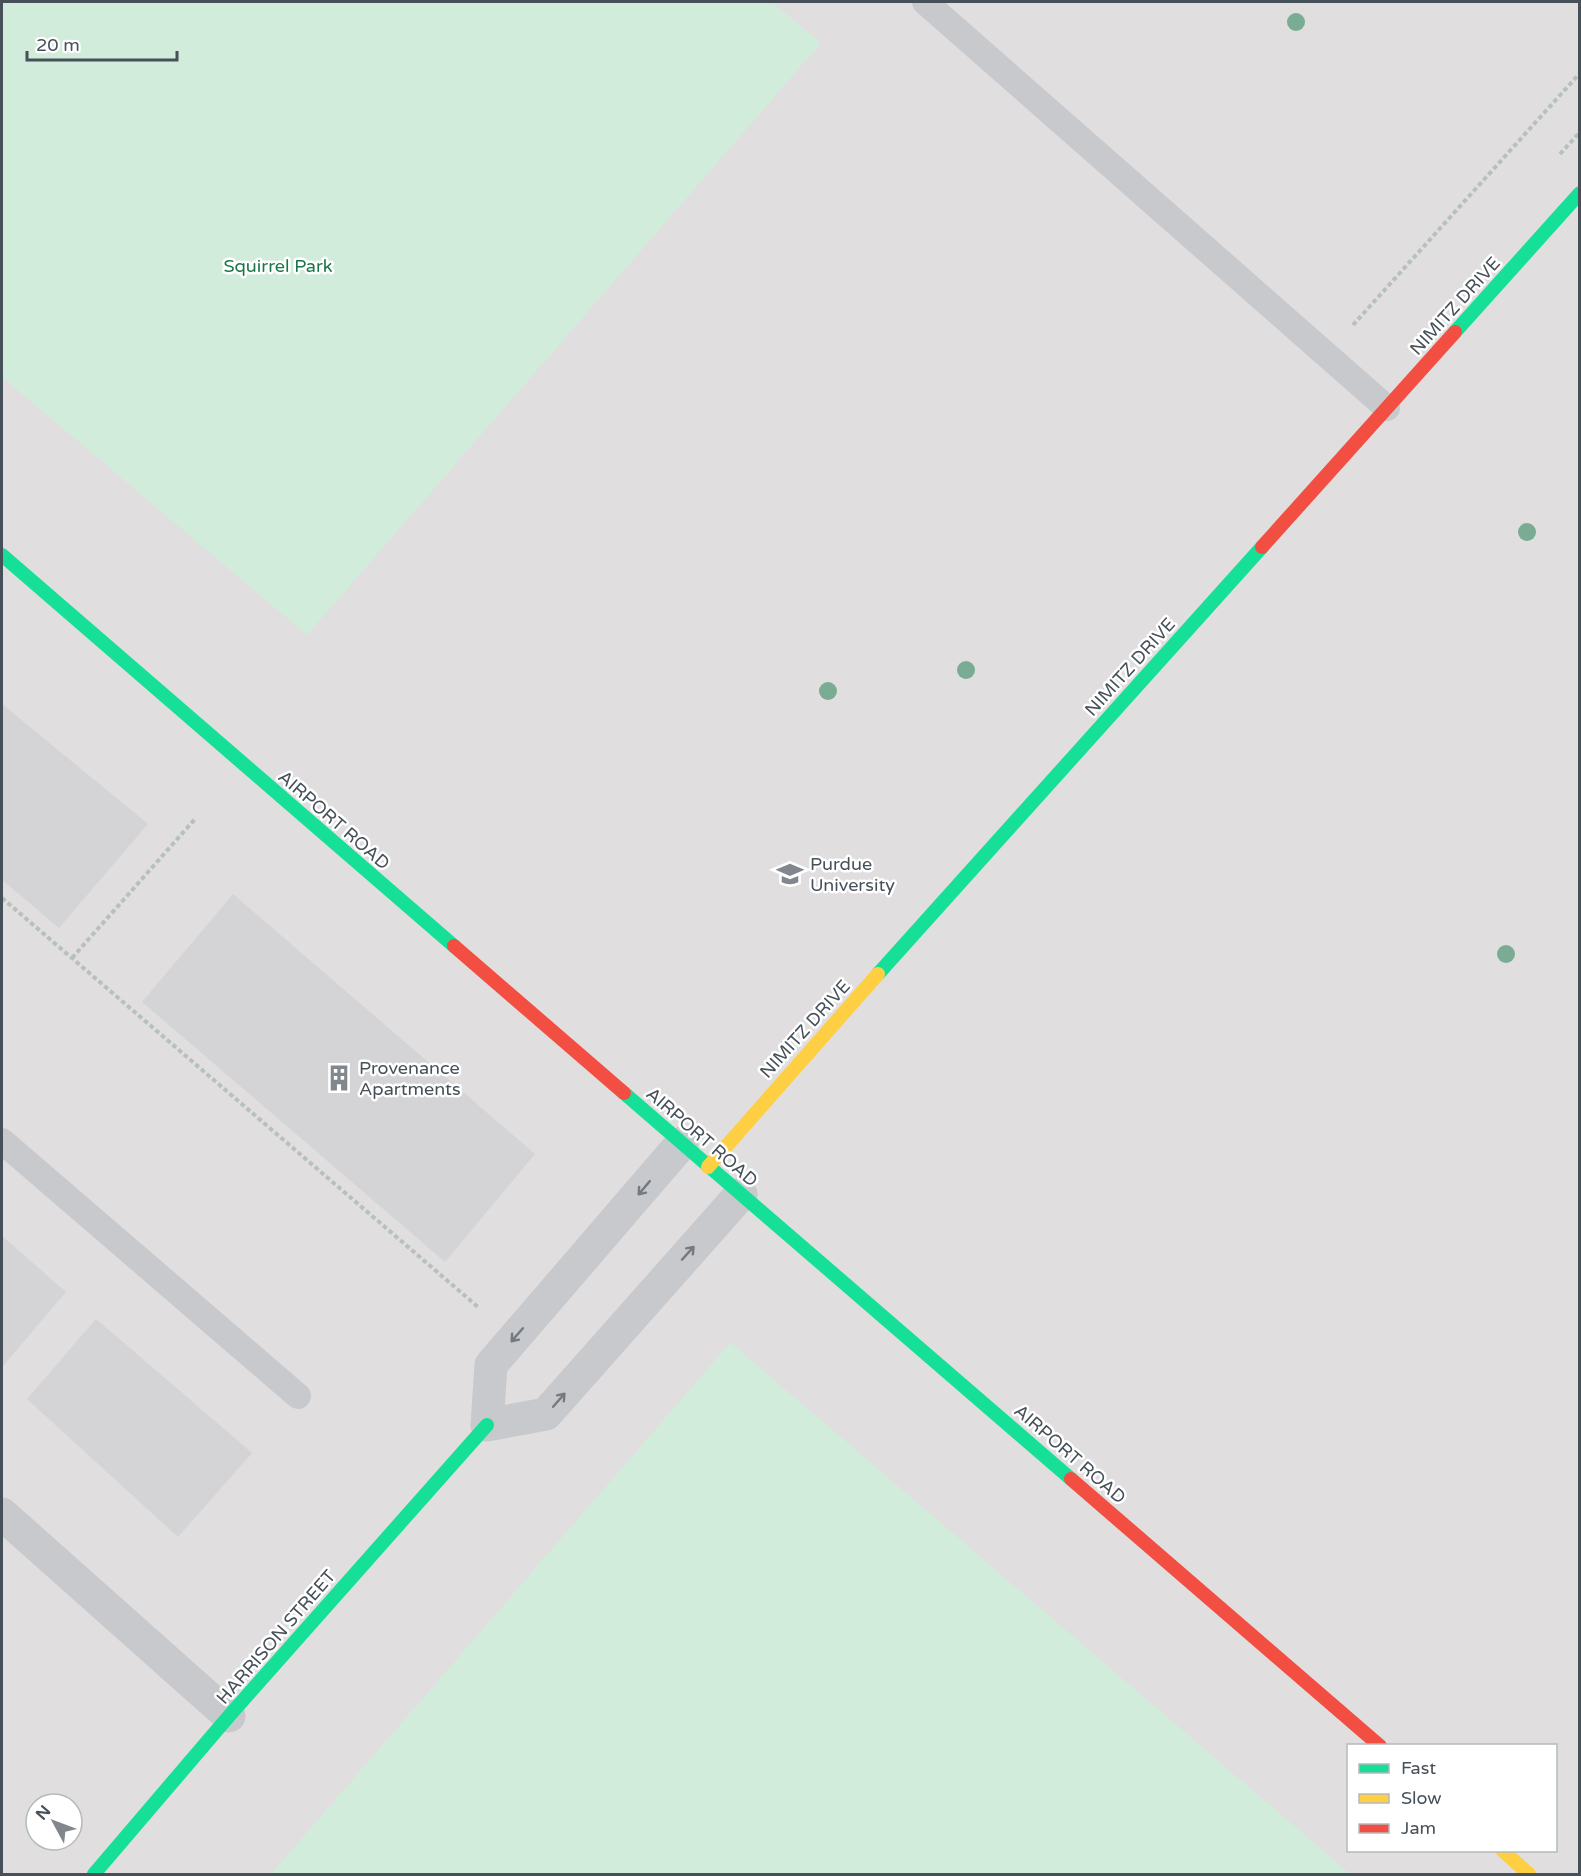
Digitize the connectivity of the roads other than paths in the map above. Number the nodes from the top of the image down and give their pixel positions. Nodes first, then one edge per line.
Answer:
1 (925, 2) edge
2 (1580, 193) edge
3 (1387, 408) junction
4 (2, 555) edge
5 (2, 1141) edge
6 (682, 1143) junction
7 (708, 1167) junction
8 (741, 1194) junction
9 (298, 1396) dead end
10 (487, 1425) junction
11 (2, 1514) edge
12 (230, 1716) junction
13 (1378, 1744) edge
14 (1503, 1852) edge
15 (94, 1875) edge
16 (1529, 1875) edge

1 - 3 lane
2 - 3 street, NIMITZ DRIVE
3 - 7 street, NIMITZ DRIVE
4 - 6 street, AIRPORT ROAD
5 - 9 lane
6 - 7 street, AIRPORT ROAD
6 -> 10 street
7 - 8 street, AIRPORT ROAD
10 -> 8 street
8 - 13 street, AIRPORT ROAD
10 - 12 street, HARRISON STREET
11 - 12 street
12 - 15 street, HARRISON STREET
14 - 16 street

